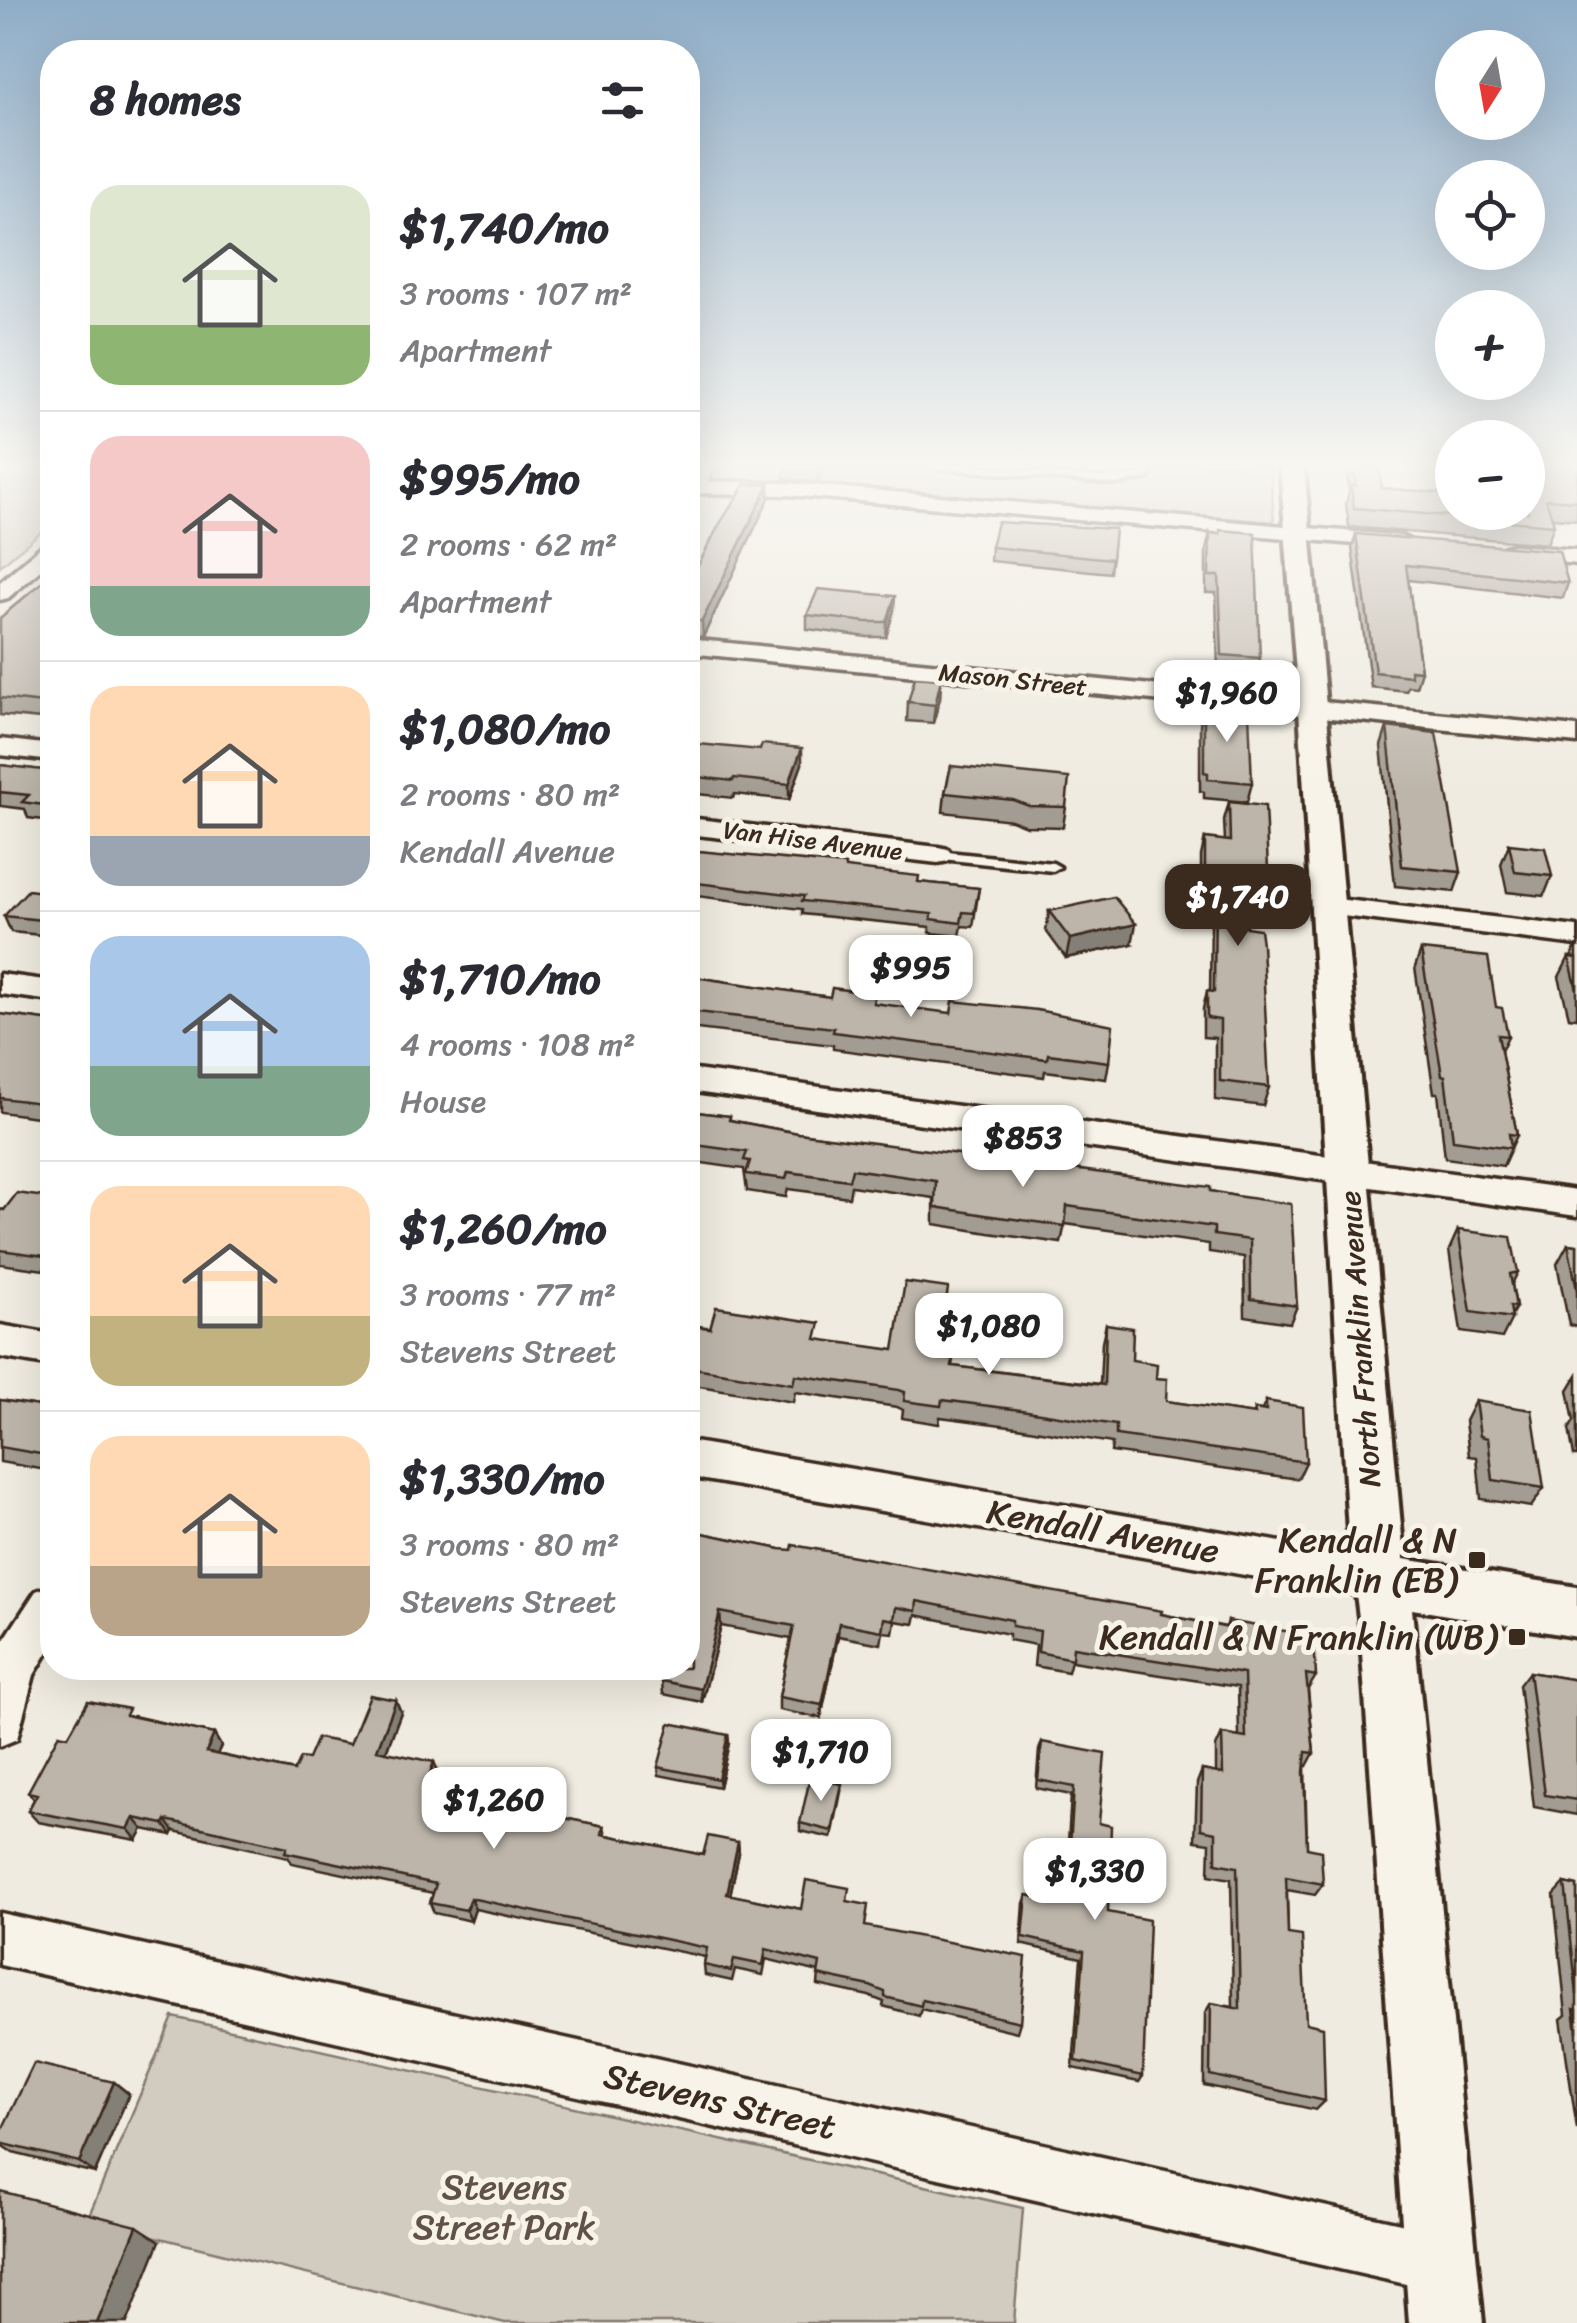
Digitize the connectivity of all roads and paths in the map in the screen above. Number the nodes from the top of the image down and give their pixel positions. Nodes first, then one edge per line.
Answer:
1 (1302, 573) edge
2 (40, 582) edge
3 (8, 586) edge
4 (700, 647) edge
5 (1314, 709) junction
6 (1577, 735) edge
7 (0, 747) edge
8 (40, 752) edge
9 (700, 827) edge
10 (938, 854) joint
11 (1053, 867) dead end
12 (1328, 906) junction
13 (1577, 936) edge
14 (0, 984) edge
15 (40, 990) edge
16 (700, 1082) edge
17 (1348, 1171) junction
18 (1577, 1202) edge
19 (0, 1341) edge
20 (40, 1348) edge
21 (700, 1461) edge
22 (1381, 1580) junction
23 (1577, 1612) edge
24 (40, 1625) edge
25 (5, 1682) edge
26 (0, 1723) edge
27 (0, 1939) edge
28 (1443, 2293) edge

1 - 5 street, North Franklin Avenue
2 - 3 street
4 - 5 street, Mason Street
5 - 6 street, Mason Street
5 - 12 street, North Franklin Avenue
7 - 8 street
9 - 10 street, Van Hise Avenue
10 - 11 lane
12 - 13 street
12 - 17 street, North Franklin Avenue
14 - 15 street
16 - 17 street
17 - 18 street
17 - 22 street, North Franklin Avenue
19 - 20 street
21 - 22 street, Kendall Avenue
22 - 23 street, Kendall Avenue
22 - 28 street, North Franklin Avenue
24 - 25 street
25 - 26 street
27 - 28 street, Stevens Street

